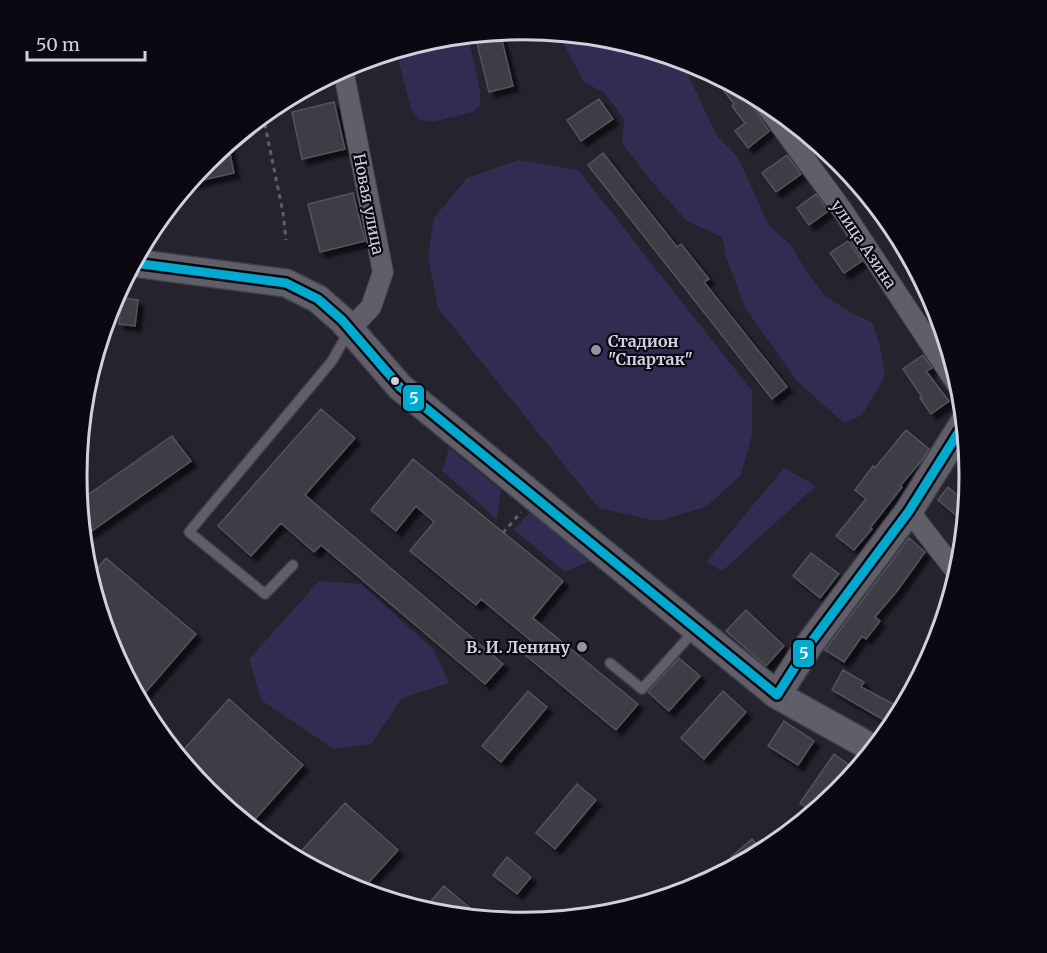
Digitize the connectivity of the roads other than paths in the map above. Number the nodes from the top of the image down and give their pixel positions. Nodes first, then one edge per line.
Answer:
1 (345, 79) edge
2 (779, 124) edge
3 (143, 264) edge
4 (350, 329) junction
5 (946, 367) edge
6 (957, 432) edge
7 (909, 511) junction
8 (950, 564) edge
9 (293, 565) dead end
10 (696, 628) junction
11 (610, 663) dead end
12 (777, 695) junction
13 (867, 745) edge

1 - 4 street, Новая улица
2 - 5 street, улица Азина
3 - 4 street
4 - 9 lane
4 - 10 street
6 - 7 street
7 - 8 street
7 - 12 street
10 - 11 lane
10 - 12 street
12 - 13 street

